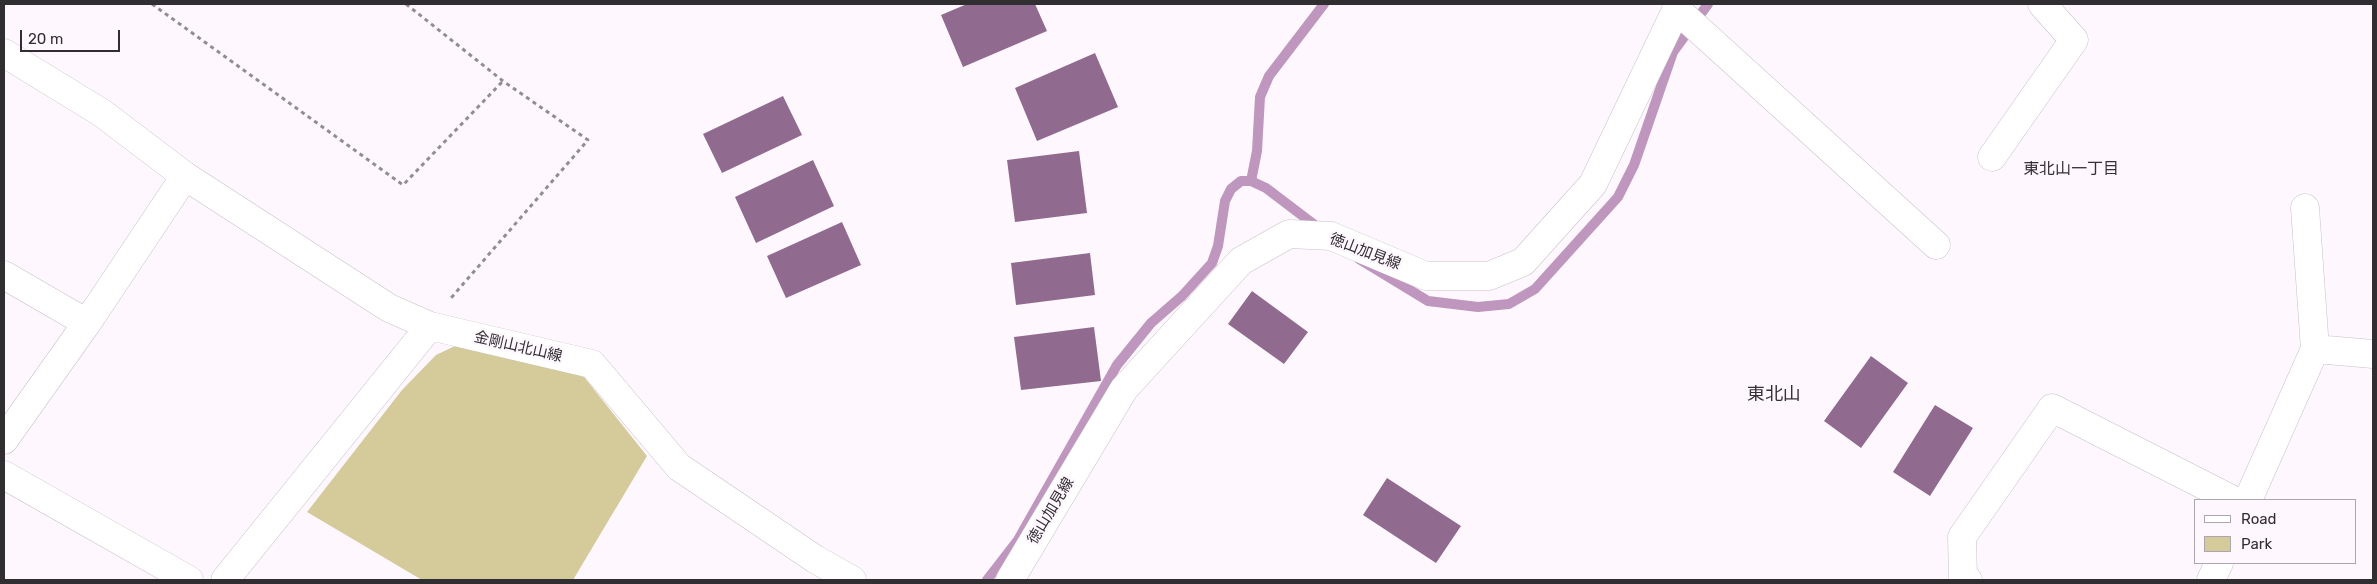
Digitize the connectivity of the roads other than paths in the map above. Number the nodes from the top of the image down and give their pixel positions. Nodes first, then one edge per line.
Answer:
1 (2042, 4) edge
2 (1678, 6) edge
3 (4, 53) edge
4 (1992, 156) dead end
5 (184, 176) junction
6 (2305, 208) dead end
7 (1936, 245) dead end
8 (4, 275) edge
9 (87, 323) junction
10 (429, 325) junction
11 (2314, 349) junction
12 (2373, 354) edge
13 (4, 440) edge
14 (4, 475) edge
15 (2231, 499) edge
16 (2248, 499) edge
17 (2219, 564) edge
18 (810, 570) edge
19 (189, 580) edge
20 (225, 580) edge
21 (852, 580) edge
22 (1010, 580) edge
23 (1968, 580) edge
24 (2211, 580) edge

1 - 4 street
2 - 7 street
2 - 22 street, 徳山加見線
3 - 5 street, 金剛山北山線
5 - 9 street
5 - 10 street, 金剛山北山線
6 - 11 street
8 - 9 street
9 - 13 street
10 - 18 street, 金剛山北山線
10 - 20 street
11 - 12 street
11 - 16 street
14 - 19 street
15 - 23 street
17 - 24 street
18 - 21 street, 金剛山北山線

